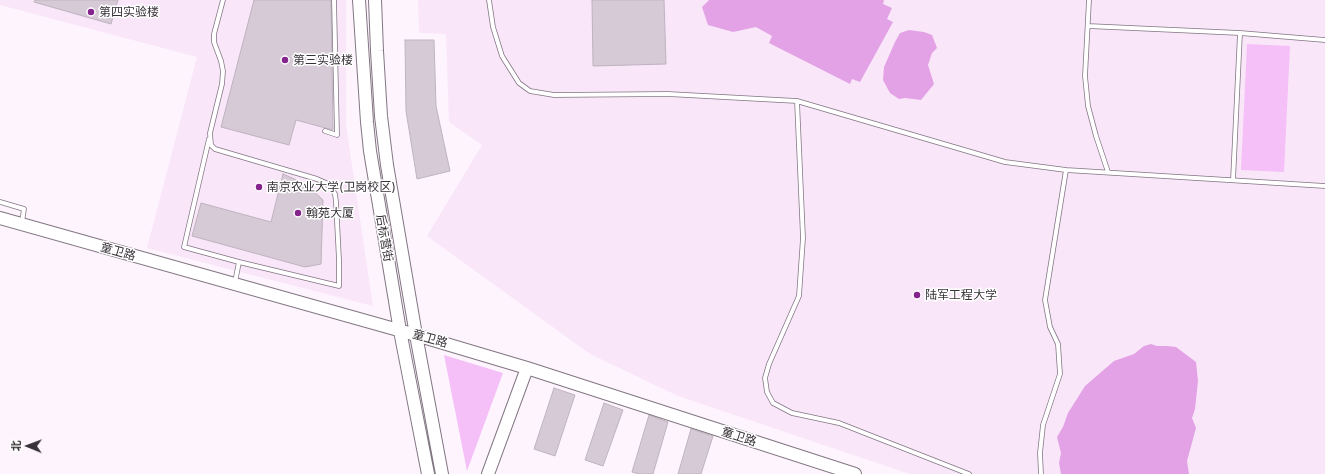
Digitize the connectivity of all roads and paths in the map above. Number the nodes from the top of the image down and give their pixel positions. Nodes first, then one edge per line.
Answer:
1 (223, 0) edge
2 (334, 0) edge
3 (359, 0) edge
4 (375, 0) edge
5 (489, 0) edge
6 (1089, 0) edge
7 (1088, 26) junction
8 (1240, 33) junction
9 (1325, 40) edge
10 (797, 101) junction
11 (325, 131) dead end
12 (210, 133) junction
13 (1066, 170) junction
14 (1108, 172) junction
15 (1233, 180) junction
16 (1325, 186) edge
17 (0, 202) edge
18 (0, 218) edge
19 (21, 224) junction
20 (239, 262) junction
21 (234, 284) junction
22 (400, 331) junction
23 (416, 335) junction
24 (527, 368) junction
25 (428, 474) edge
26 (442, 474) edge
27 (488, 474) edge
28 (855, 474) edge
29 (969, 474) edge
30 (1041, 474) edge

1 - 12 lane
2 - 11 lane
3 - 22 street, 后标营街
4 - 23 street, 后标营街
5 - 10 lane
6 - 7 lane
7 - 8 lane
7 - 14 lane
8 - 9 lane
8 - 15 lane
10 - 13 lane
10 - 29 lane
12 - 20 lane
12 - 20 lane
13 - 14 lane
13 - 30 lane
14 - 15 lane
15 - 16 lane
17 - 19 lane
18 - 19 street, 童卫路
19 - 21 street, 童卫路
20 - 21 lane
21 - 22 street, 童卫路
22 - 23 street, 童卫路
22 - 25 street, 后标营街
23 - 24 street, 童卫路
23 - 26 street, 后标营街
24 - 27 street
24 - 28 street, 童卫路

